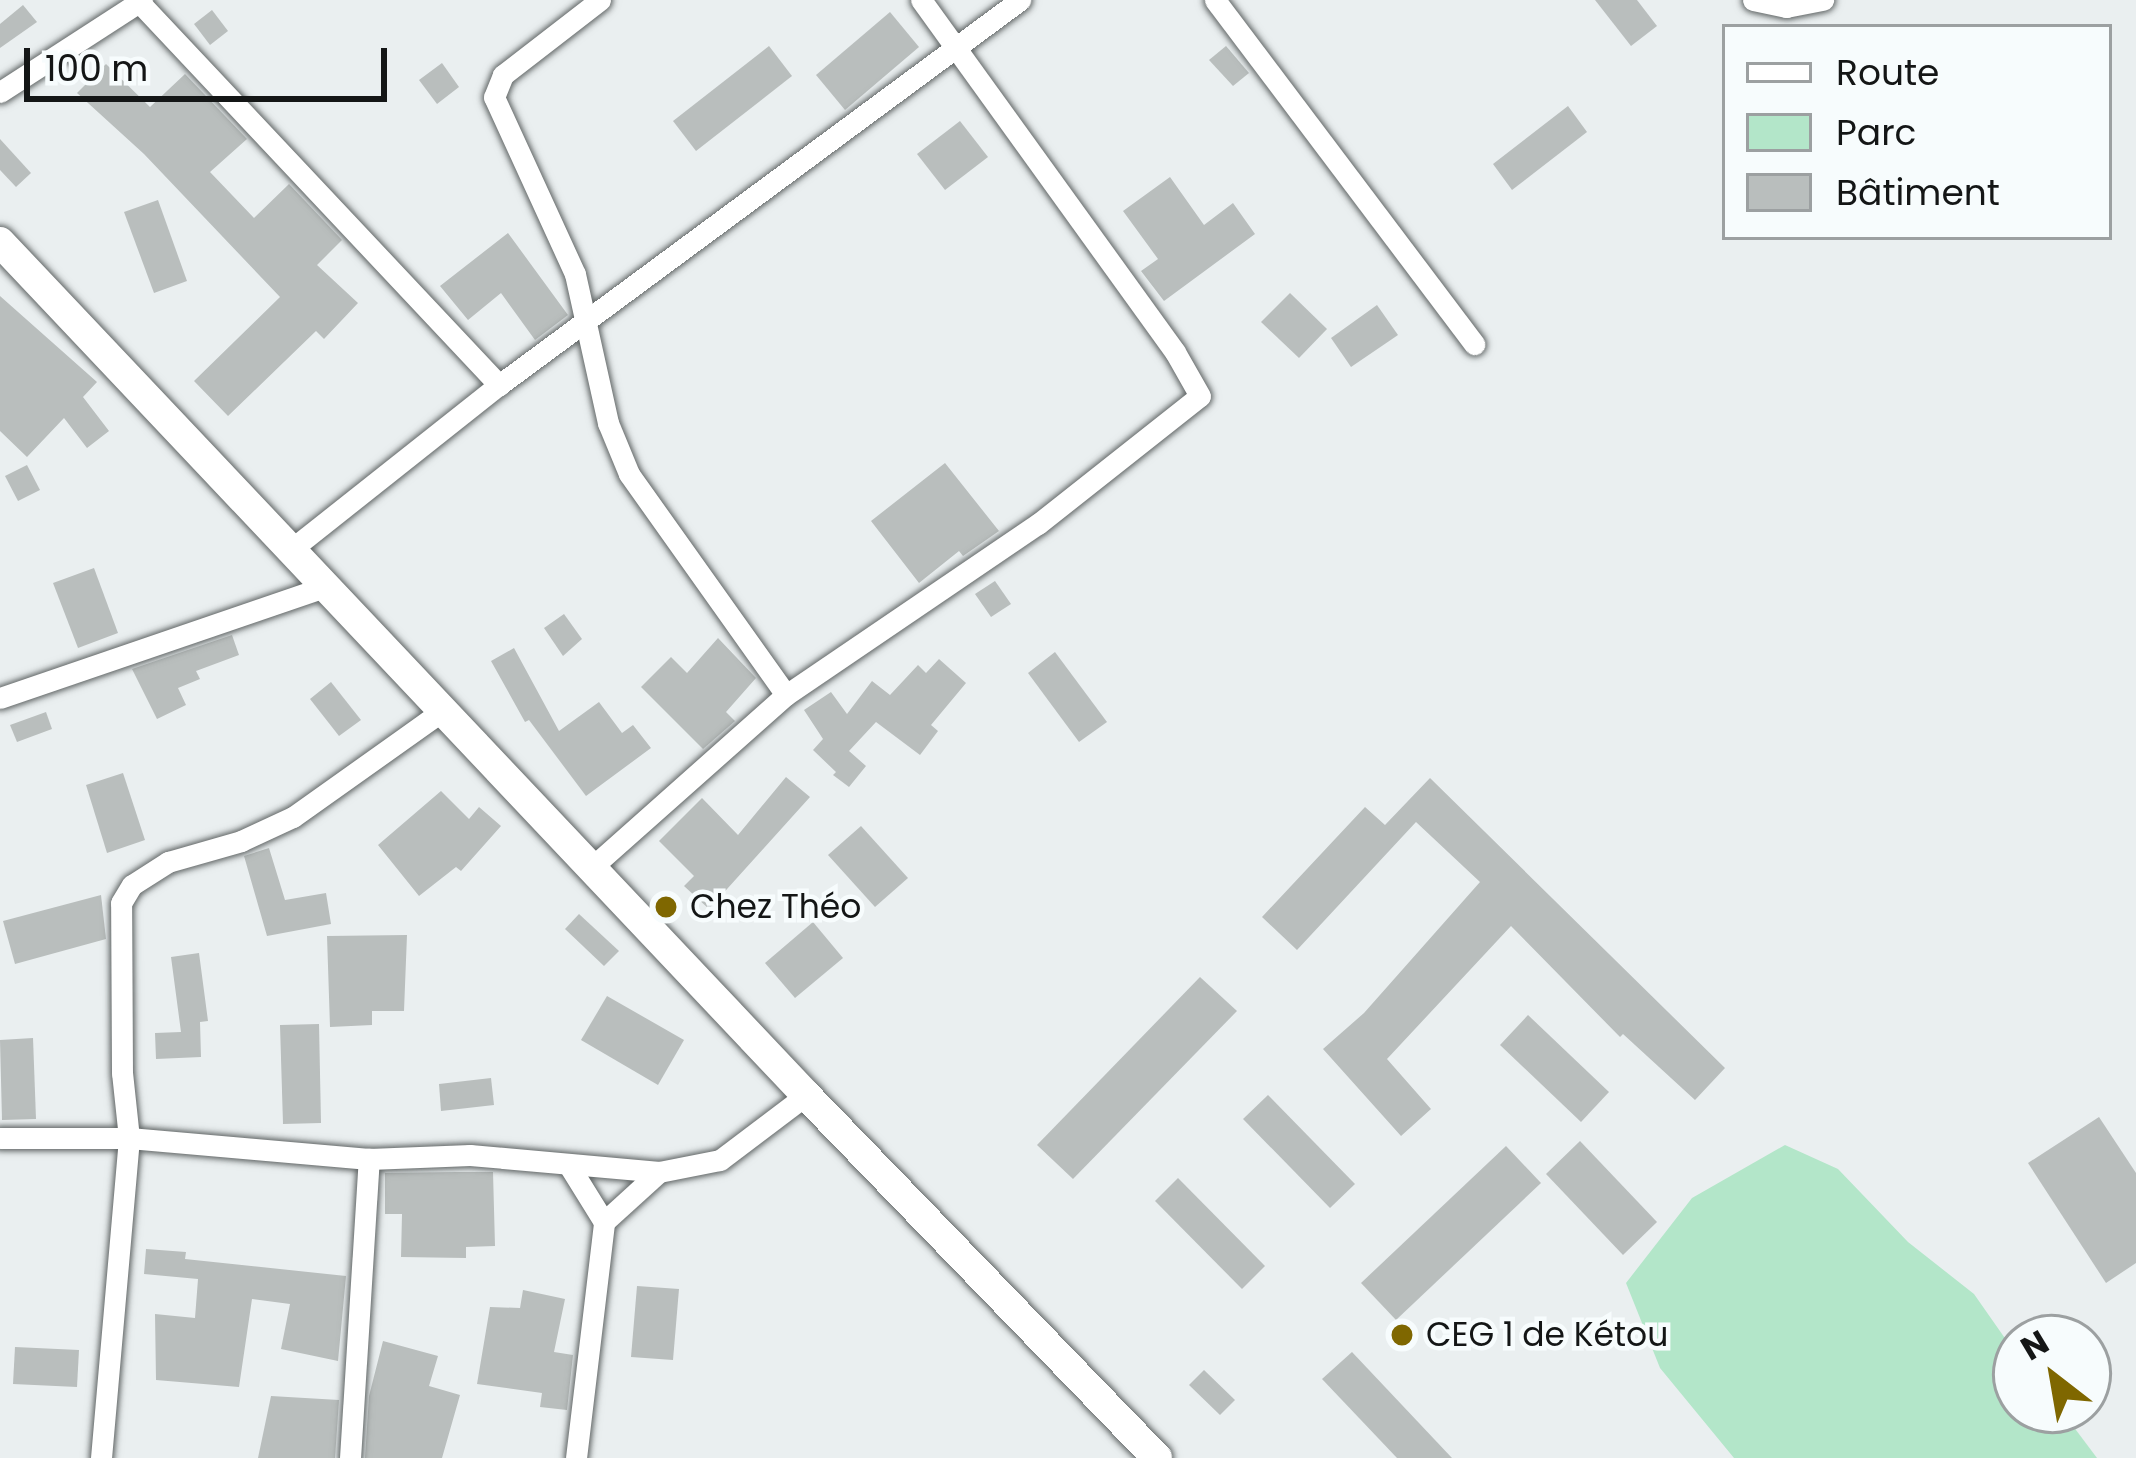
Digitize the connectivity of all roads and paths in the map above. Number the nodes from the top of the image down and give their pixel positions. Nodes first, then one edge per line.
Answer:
1 (601, 0) edge
2 (921, 0) edge
3 (1020, 0) edge
4 (1215, 0) edge
5 (1753, 0) edge
6 (1823, 0) edge
7 (140, 1) edge
8 (958, 49) junction
9 (0, 92) edge
10 (0, 242) edge
11 (583, 324) junction
12 (1474, 344) dead end
13 (499, 385) junction
14 (293, 548) junction
15 (328, 586) junction
16 (786, 694) junction
17 (0, 698) edge
18 (441, 712) junction
19 (591, 868) junction
20 (806, 1095) junction
21 (0, 1138) edge
22 (130, 1138) junction
23 (369, 1159) junction
24 (568, 1164) junction
25 (658, 1172) junction
26 (604, 1222) junction
27 (101, 1458) edge
28 (350, 1458) edge
29 (576, 1458) edge
30 (1157, 1458) edge

1 - 11 street
2 - 8 street
3 - 8 street
4 - 12 street
5 - 6 street
7 - 9 street
7 - 13 street
8 - 11 street
8 - 16 street
10 - 14 main road
11 - 13 street
11 - 16 street
13 - 14 street
14 - 15 main road
15 - 17 street
15 - 18 main road
16 - 19 street
18 - 19 main road
18 - 22 street
19 - 20 main road
20 - 25 street
20 - 30 main road
21 - 22 street
22 - 23 street
22 - 27 street
23 - 24 street
23 - 28 street
24 - 25 street
24 - 26 street
25 - 26 street
26 - 29 street

